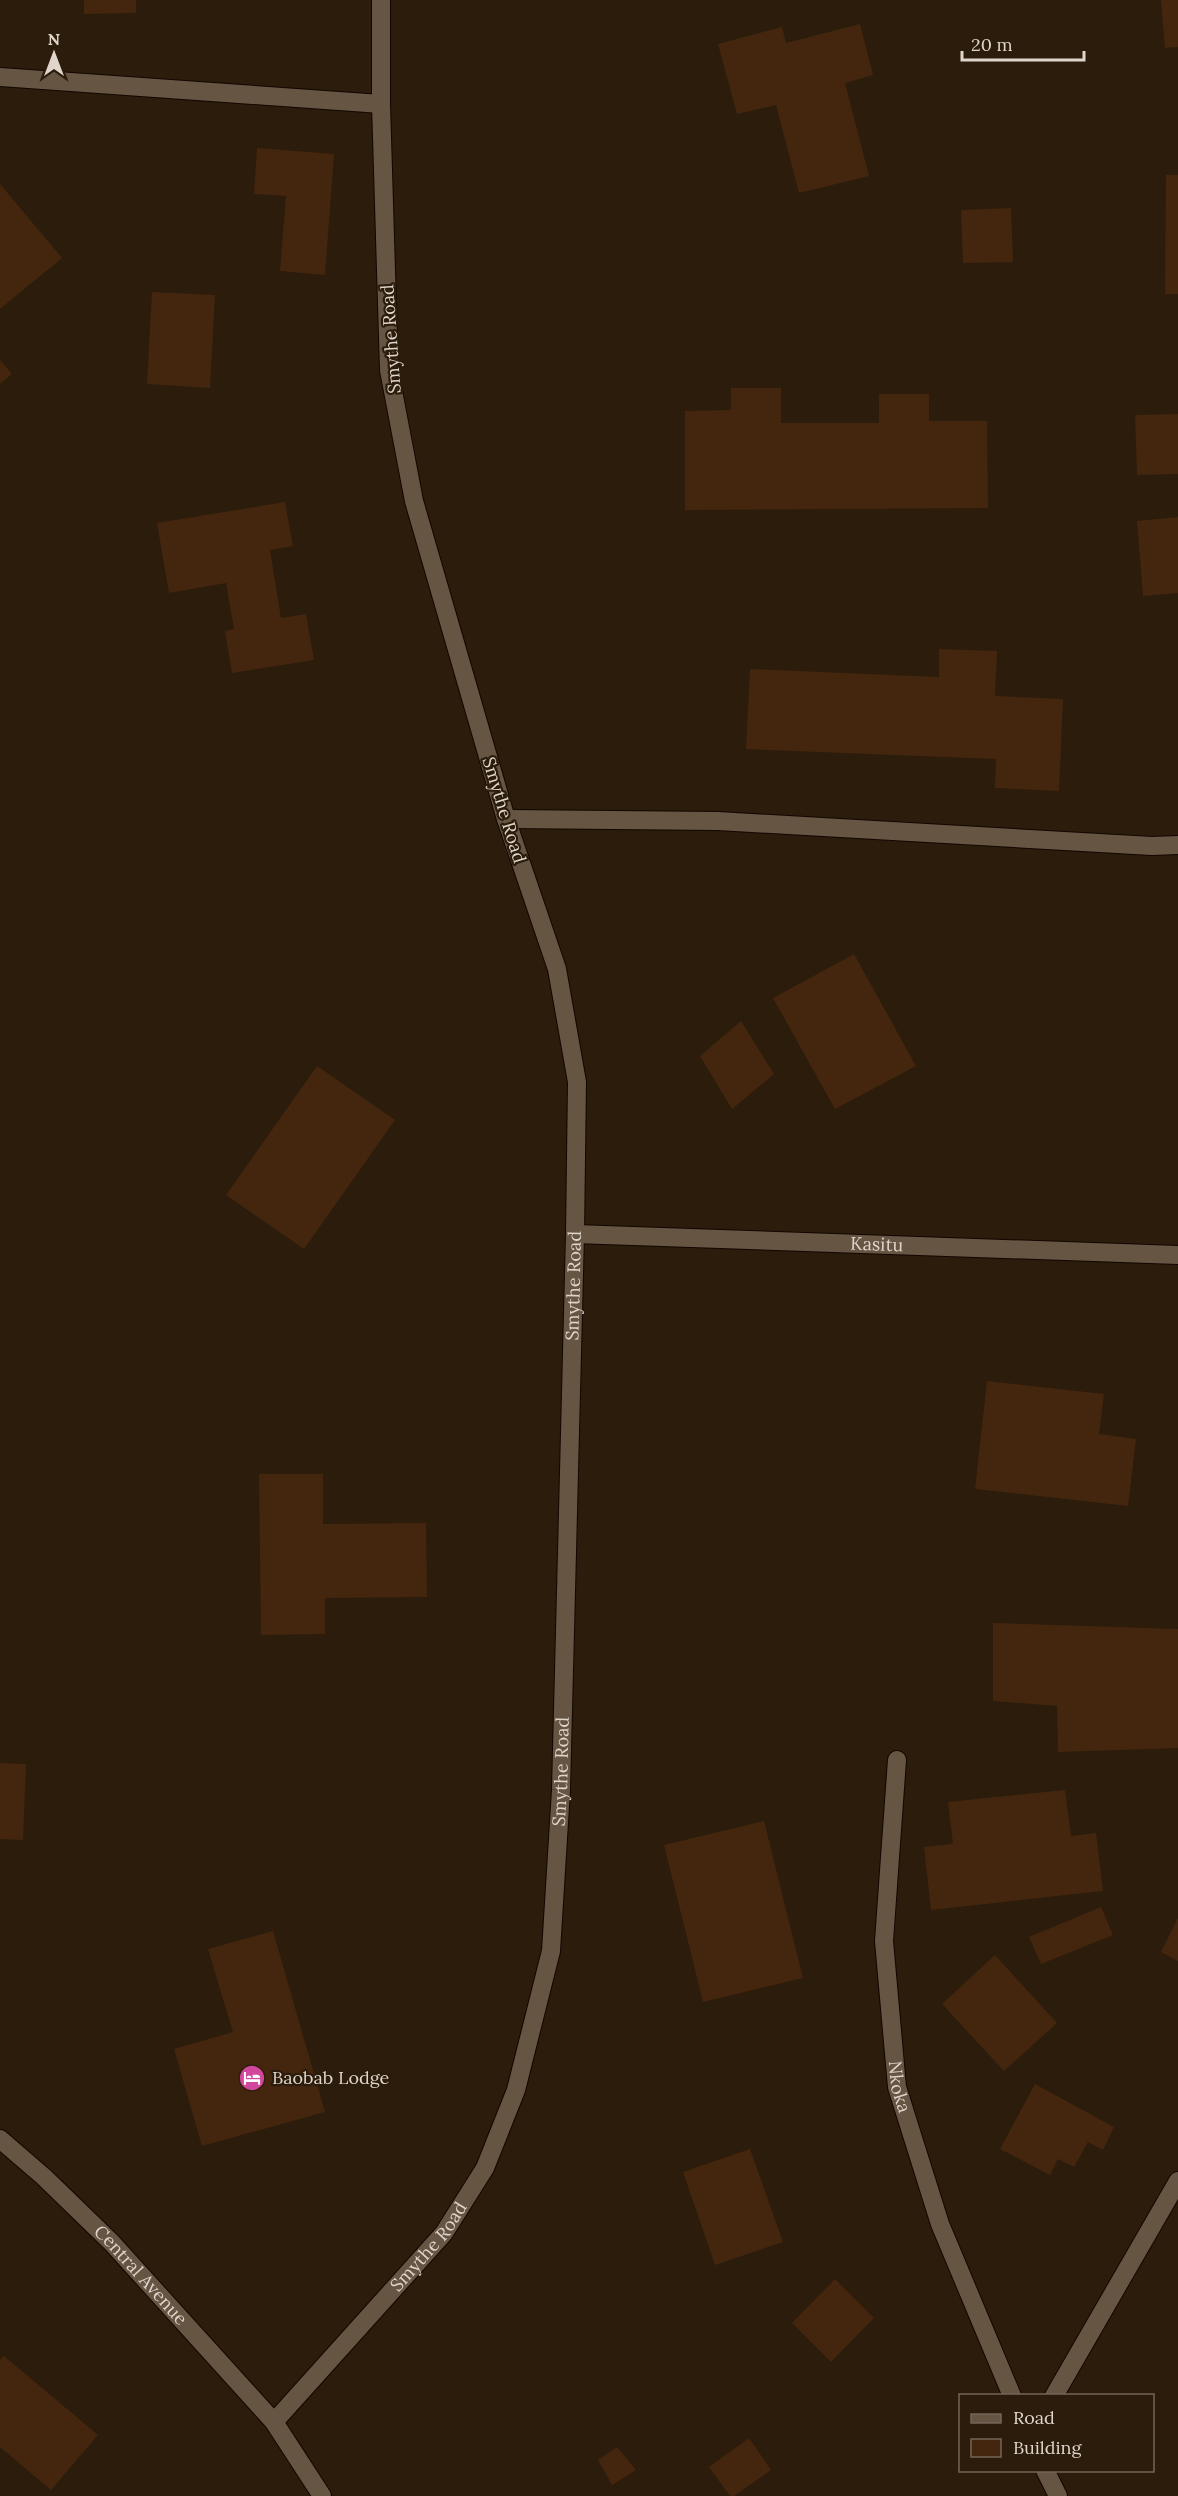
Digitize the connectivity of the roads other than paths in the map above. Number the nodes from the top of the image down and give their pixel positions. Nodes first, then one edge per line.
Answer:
1 (381, 0) edge
2 (0, 77) edge
3 (381, 104) junction
4 (506, 819) junction
5 (1178, 845) edge
6 (575, 1234) junction
7 (1178, 1255) edge
8 (897, 1760) dead end
9 (0, 2139) edge
10 (1178, 2181) edge
11 (1011, 2394) edge
12 (1055, 2394) edge
13 (274, 2422) junction
14 (1046, 2472) edge
15 (322, 2496) edge
16 (1058, 2496) edge

1 - 3 street, Smythe Road
2 - 3 street
3 - 4 street, Smythe Road
4 - 5 street
4 - 6 street, Smythe Road
6 - 7 street, Kasitu
6 - 13 street, Smythe Road
8 - 11 street, Nkoka
9 - 13 street, Central Avenue
10 - 12 street
13 - 15 street
14 - 16 street

